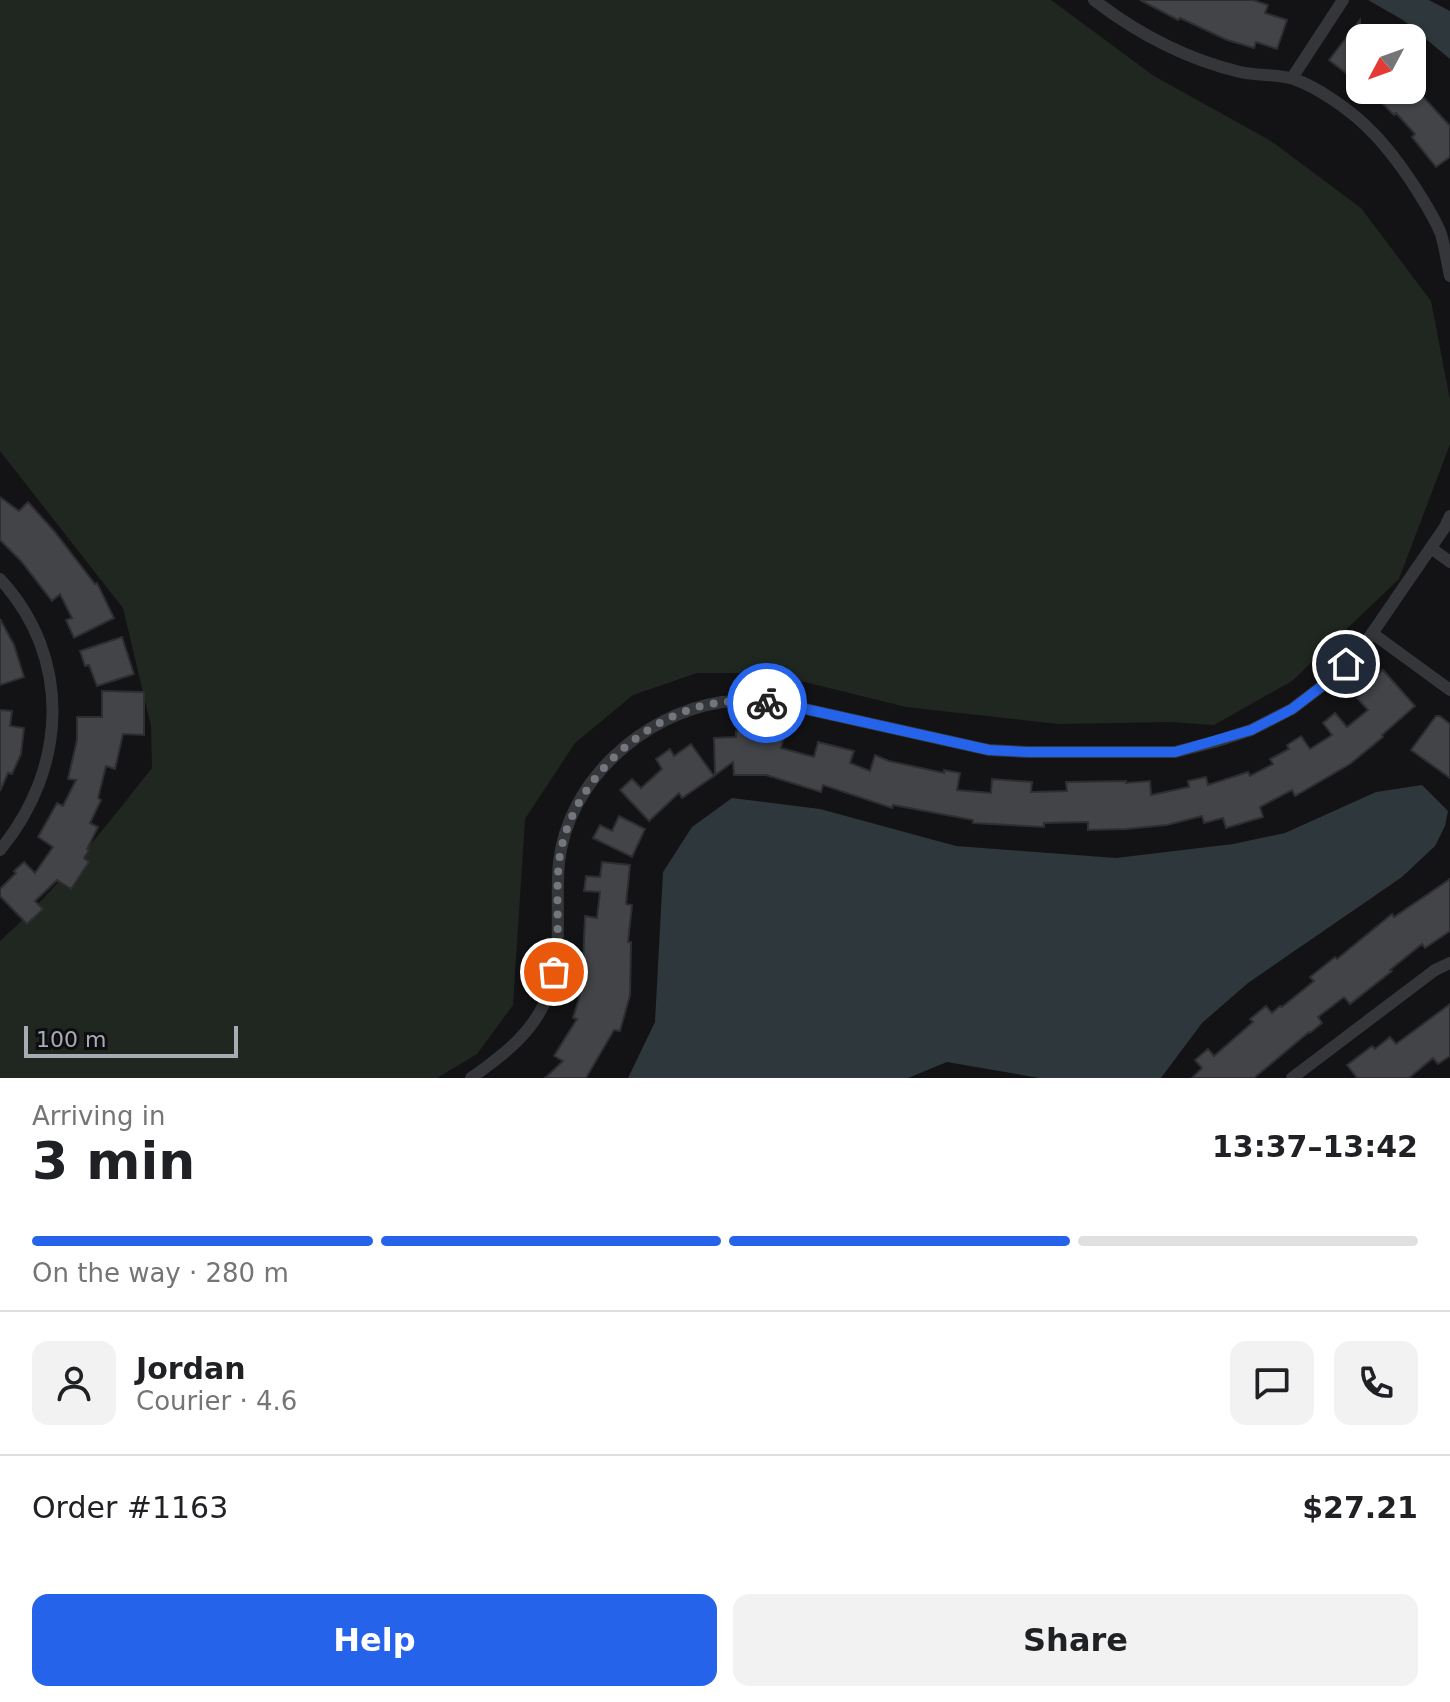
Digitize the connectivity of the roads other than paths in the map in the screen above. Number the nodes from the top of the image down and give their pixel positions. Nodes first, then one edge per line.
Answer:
1 (1094, 0) edge
2 (1340, 5) edge
3 (1292, 78) junction
4 (1450, 276) edge
5 (1450, 516) edge
6 (1431, 548) junction
7 (1450, 562) edge
8 (0, 579) edge
9 (1372, 633) junction
10 (1450, 690) edge
11 (0, 850) edge
12 (1450, 963) edge
13 (471, 1078) edge
14 (1292, 1078) edge

1 - 3 street
2 - 3 street
3 - 4 street
5 - 6 street
6 - 7 street
6 - 9 street
8 - 11 street
9 - 10 street
9 - 13 street
12 - 14 street

